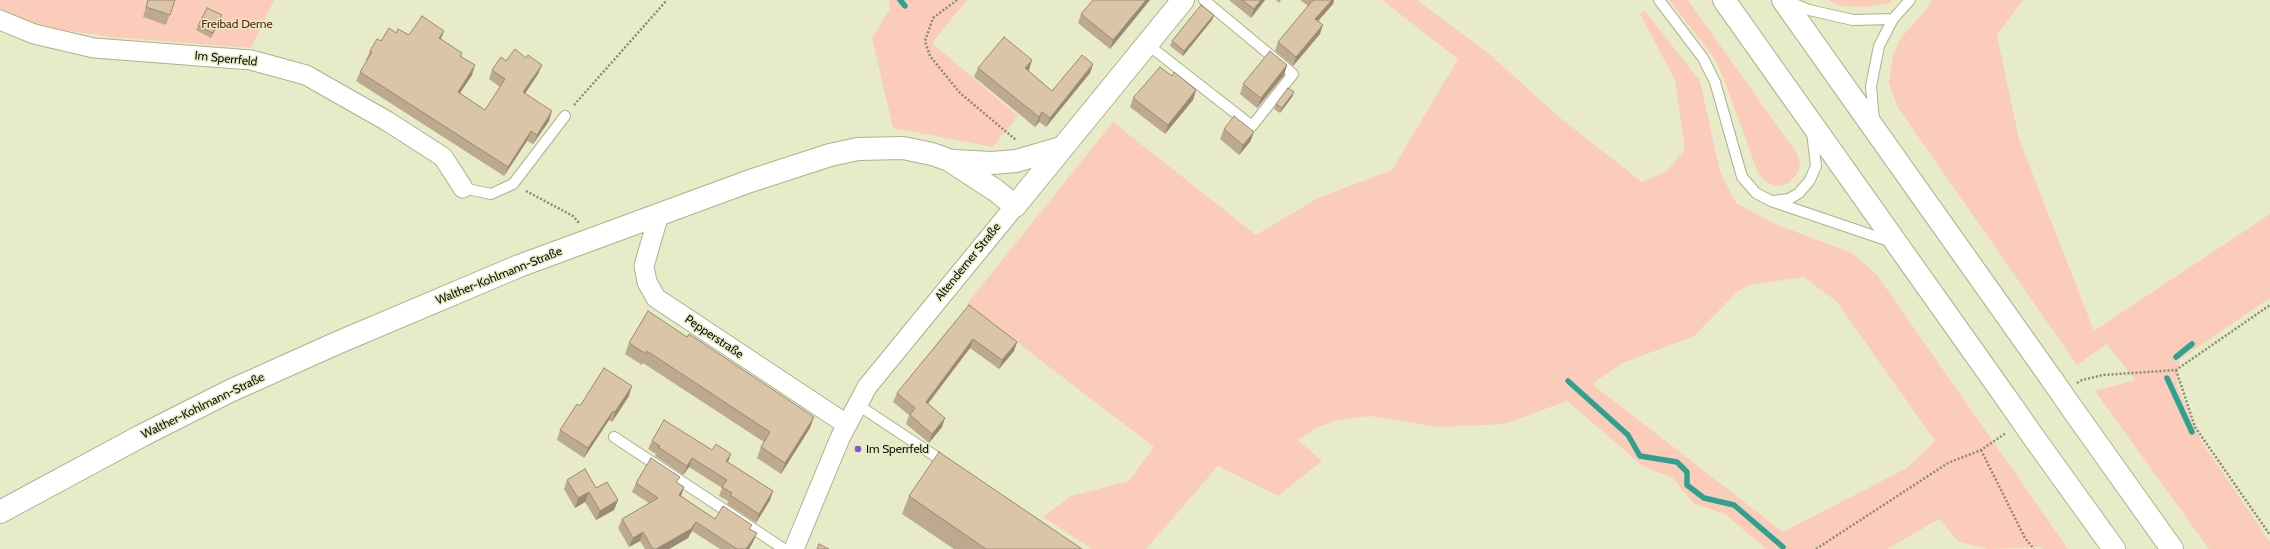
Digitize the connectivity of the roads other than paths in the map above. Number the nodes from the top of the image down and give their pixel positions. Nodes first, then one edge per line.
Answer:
1 (1183, 0) edge
2 (1204, 0) edge
3 (1659, 0) edge
4 (1724, 0) edge
5 (1784, 0) edge
6 (1910, 0) edge
7 (1893, 19) junction
8 (0, 20) edge
9 (1147, 44) junction
10 (565, 116) road end
11 (1810, 120) junction
12 (1875, 128) junction
13 (1061, 148) junction
14 (949, 160) junction
15 (463, 188) joint
16 (1771, 201) junction
17 (1015, 206) junction
18 (659, 214) junction
19 (1896, 244) junction
20 (858, 405) junction
21 (846, 424) junction
22 (614, 437) dead end
23 (938, 458) edge
24 (0, 512) edge
25 (784, 549) edge
26 (794, 549) edge
27 (2114, 549) edge
28 (2172, 549) edge

1 - 9 main road, Altenderner Straße
2 - 9 lane
3 - 16 lane
4 - 11 main road
5 - 7 lane
5 - 12 main road
6 - 7 lane
7 - 12 lane
8 - 15 street, Im Sperrfeld
9 - 13 main road, Altenderner Straße
10 - 15 lane
11 - 16 lane
11 - 19 main road
12 - 28 main road, bridge
13 - 14 main road
13 - 17 main road, Altenderner Straße
14 - 17 main road, Walther-Kohlmann-Straße
14 - 18 main road, Walther-Kohlmann-Straße
16 - 19 lane
17 - 20 street, Altenderner Straße
18 - 21 street, Pepperstraße
18 - 24 main road, Walther-Kohlmann-Straße
19 - 27 main road
20 - 21 street, Altenderner Straße
20 - 23 lane
21 - 26 street, Altenderner Straße
22 - 25 lane

